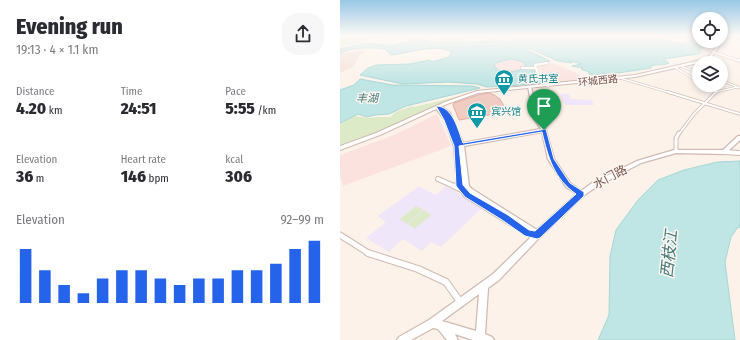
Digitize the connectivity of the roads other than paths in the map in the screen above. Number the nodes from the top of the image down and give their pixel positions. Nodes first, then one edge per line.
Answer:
1 (713, 52) joint
2 (740, 61) edge
3 (547, 63) dead end
4 (682, 67) junction
5 (522, 68) dead end
6 (536, 68) junction
7 (676, 68) junction
8 (692, 70) edge
9 (620, 78) junction
10 (692, 78) edge
11 (728, 83) edge
12 (548, 86) junction
13 (529, 87) junction
14 (738, 87) edge
15 (728, 89) edge
16 (716, 92) edge
17 (704, 103) junction
18 (437, 107) junction
19 (740, 114) edge
20 (544, 130) junction
21 (740, 137) edge
22 (461, 145) junction
23 (340, 150) edge
24 (676, 151) junction
25 (724, 152) junction
26 (740, 153) edge
27 (438, 179) dead end
28 (466, 191) junction
29 (581, 194) junction
30 (340, 235) edge
31 (537, 235) junction
32 (484, 286) junction
33 (461, 303) junction
34 (436, 324) junction
35 (483, 339) edge
36 (402, 340) edge
37 (453, 340) edge

1 - 2 street
1 - 4 main road, 环城西路
3 - 6 street
4 - 7 main road, 环城西路
4 - 8 street
5 - 6 street
6 - 12 street
7 - 9 main road, 环城西路
7 - 10 street
9 - 12 main road, 环城西路
9 - 17 street
11 - 14 street
12 - 13 main road, 环城西路
13 - 18 main road, 环城西路
13 - 20 street
14 - 15 street
16 - 17 street
17 - 19 street
17 - 24 street
18 - 22 street
18 - 23 main road, 环城西路
18 - 28 street
20 - 22 street
20 - 29 street
21 - 25 street
22 - 28 street
24 - 25 street, 水门路
24 - 29 street, 水门路
25 - 26 street
27 - 28 street
28 - 31 street
29 - 31 street, 水门路
30 - 33 street
31 - 32 street, 水门路
32 - 33 street, 水门路
32 - 35 street
33 - 34 street, 水门路
34 - 35 street
34 - 36 street, 水门路
34 - 37 street

